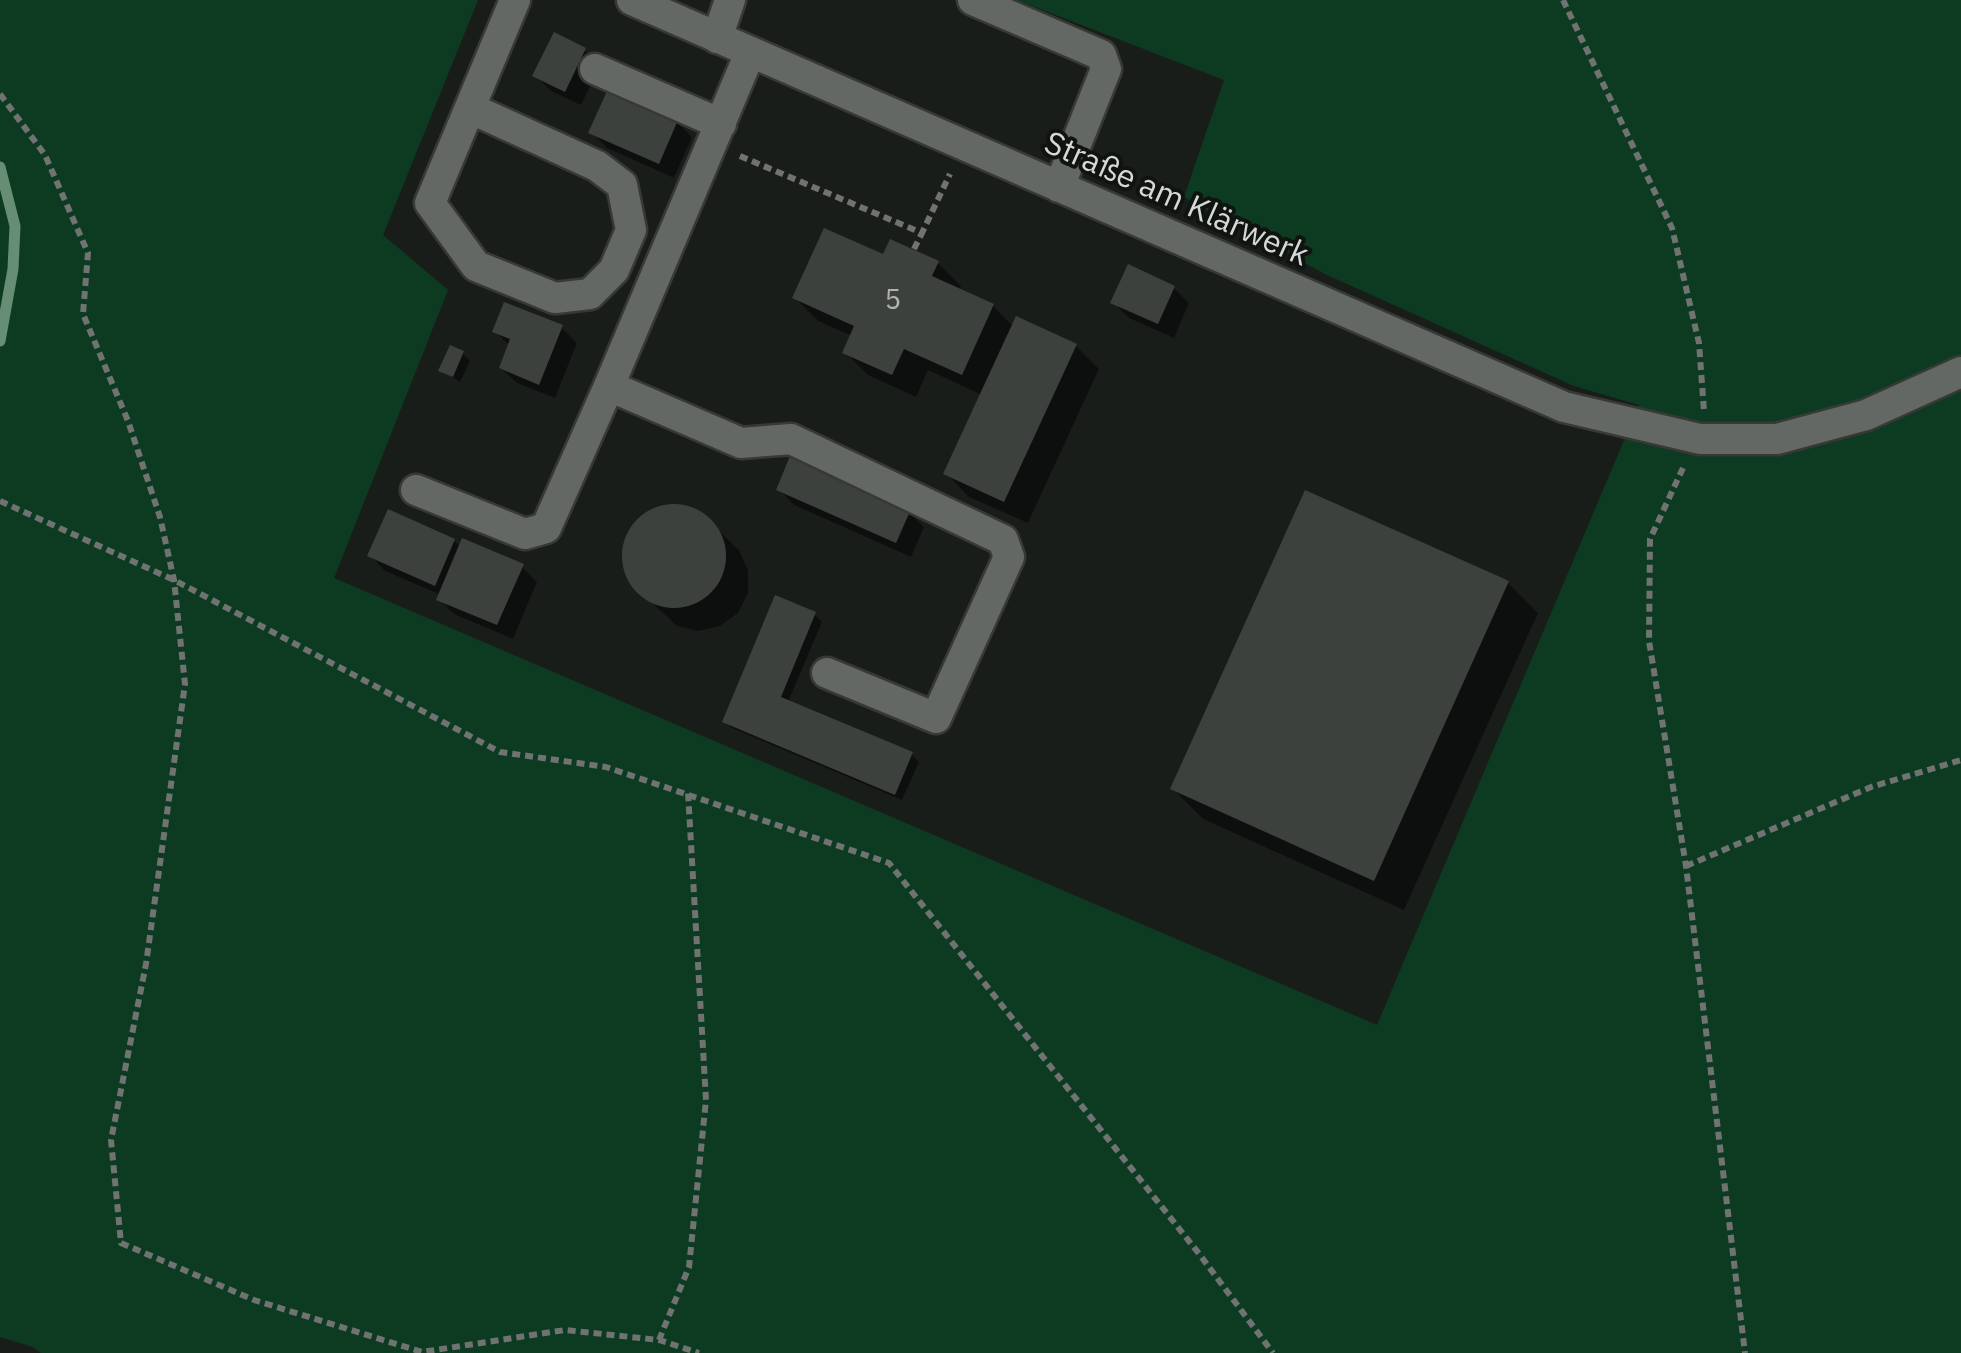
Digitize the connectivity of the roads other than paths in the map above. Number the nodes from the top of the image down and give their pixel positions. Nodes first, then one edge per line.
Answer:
1 (515, 0) edge
2 (632, 0) edge
3 (730, 0) edge
4 (972, 0) edge
5 (716, 38) junction
6 (750, 52) junction
7 (595, 69) dead end
8 (472, 109) junction
9 (716, 134) junction
10 (1059, 187) junction
11 (1961, 372) edge
12 (609, 386) junction
13 (416, 490) dead end
14 (827, 674) dead end

1 - 8 street
2 - 5 street, Straße am Klärwerk
3 - 5 street
4 - 10 street
5 - 6 street, Straße am Klärwerk
6 - 9 street
6 - 10 street, Straße am Klärwerk
7 - 9 street
8 - 8 street
9 - 12 street
10 - 11 street, Straße am Klärwerk
12 - 13 street
12 - 14 street

